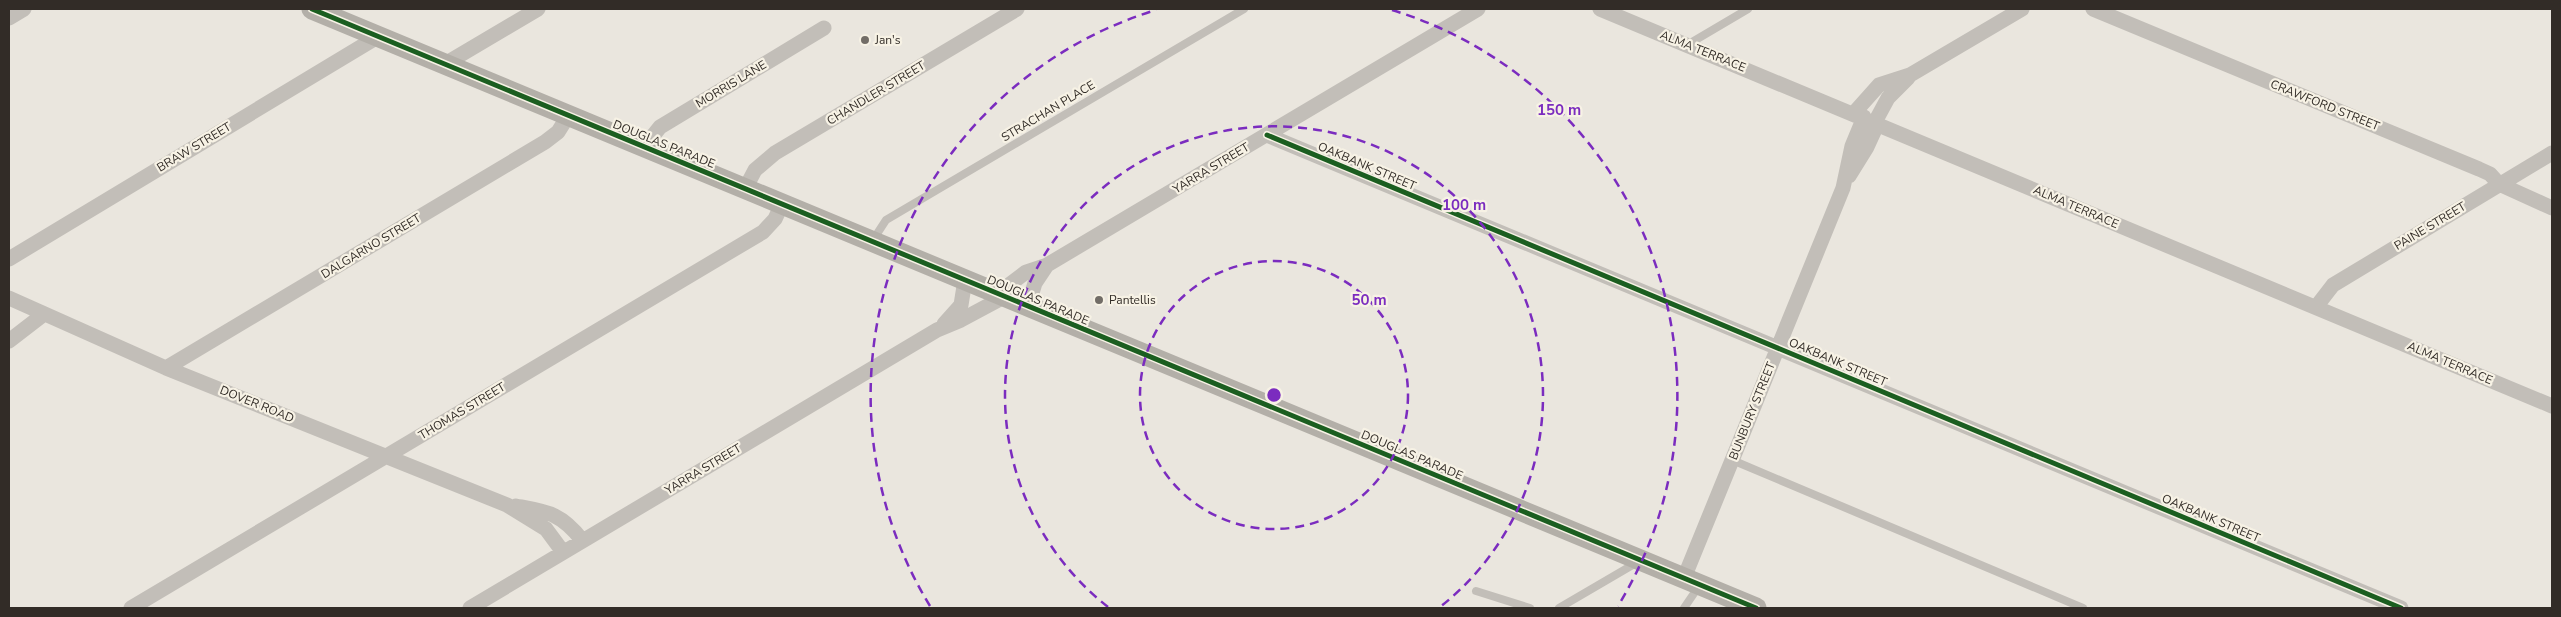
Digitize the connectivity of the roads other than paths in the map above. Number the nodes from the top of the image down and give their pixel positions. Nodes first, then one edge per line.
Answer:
1 (24, 9) edge
2 (312, 9) edge
3 (538, 9) edge
4 (1017, 9) edge
5 (1244, 9) edge
6 (1478, 9) edge
7 (1600, 9) edge
8 (1748, 9) edge
9 (2022, 9) edge
10 (2093, 9) edge
11 (9, 18) edge
12 (824, 28) dead end
13 (379, 36) junction
14 (1687, 45) junction
15 (445, 64) junction
16 (1915, 72) junction
17 (568, 116) junction
18 (1868, 119) junction
19 (1267, 135) junction
20 (644, 147) junction
21 (2552, 153) edge
22 (2499, 184) junction
23 (745, 188) junction
24 (782, 204) junction
25 (2552, 208) edge
26 (872, 241) junction
27 (9, 258) edge
28 (1047, 265) junction
29 (965, 280) junction
30 (1001, 295) junction
31 (9, 298) edge
32 (1028, 306) junction
33 (2316, 308) junction
34 (44, 314) junction
35 (937, 330) junction
36 (9, 341) edge
37 (1778, 348) junction
38 (166, 368) junction
39 (2552, 406) edge
40 (386, 456) junction
41 (1732, 460) junction
42 (507, 505) junction
43 (582, 540) junction
44 (563, 552) junction
45 (1640, 561) junction
46 (1692, 582) junction
47 (1476, 591) dead end
48 (131, 608) edge
49 (470, 608) edge
50 (1530, 608) edge
51 (1559, 608) edge
52 (1684, 608) edge
53 (1756, 608) edge
54 (2083, 608) edge
55 (2401, 608) edge

1 - 11 street
2 - 13 street, DOUGLAS PARADE
3 - 15 street
4 - 23 street, CHANDLER STREET
5 - 26 lane, STRACHAN PLACE
6 - 19 street, YARRA STREET
7 - 14 street, ALMA TERRACE
8 - 14 lane
9 - 16 street, BUNBURY STREET
10 - 22 street, CRAWFORD STREET
12 - 20 street, MORRIS LANE
13 - 15 street, DOUGLAS PARADE
13 - 27 street, BRAW STREET
14 - 18 street, ALMA TERRACE
15 - 17 street, DOUGLAS PARADE
16 - 18 street, BUNBURY STREET
16 - 18 street, BUNBURY STREET
17 - 20 street, DOUGLAS PARADE
17 - 38 street, DALGARNO STREET
18 - 33 street, ALMA TERRACE
18 - 37 street, BUNBURY STREET
19 - 28 street, YARRA STREET
19 - 37 street, OAKBANK STREET
20 - 23 street, DOUGLAS PARADE
21 - 22 street, PAINE STREET
22 - 25 street, CRAWFORD STREET
22 - 33 street, PAINE STREET
23 - 24 street, DOUGLAS PARADE
24 - 26 street, DOUGLAS PARADE
24 - 40 street, THOMAS STREET
26 - 29 street, DOUGLAS PARADE
28 - 30 street, YARRA STREET
28 - 32 street, YARRA STREET
29 - 30 street, DOUGLAS PARADE
29 - 35 street, YARRA STREET
30 - 32 street, DOUGLAS PARADE
30 - 35 street, YARRA STREET
31 - 34 street, DOVER ROAD
32 - 45 street, DOUGLAS PARADE
33 - 39 street, ALMA TERRACE
34 - 36 street
34 - 38 street, DOVER ROAD
35 - 43 street, YARRA STREET
37 - 41 street, BUNBURY STREET
37 - 55 street, OAKBANK STREET
38 - 40 street, DOVER ROAD
40 - 42 street, DOVER ROAD
40 - 48 street, THOMAS STREET
41 - 46 street, BUNBURY STREET
41 - 54 lane
42 - 43 street, DOVER ROAD
42 - 44 street, DOVER ROAD
43 - 44 street, YARRA STREET
44 - 49 street, YARRA STREET
45 - 46 street, DOUGLAS PARADE
45 - 51 lane
46 - 52 lane
46 - 53 street, DOUGLAS PARADE
47 - 50 lane

